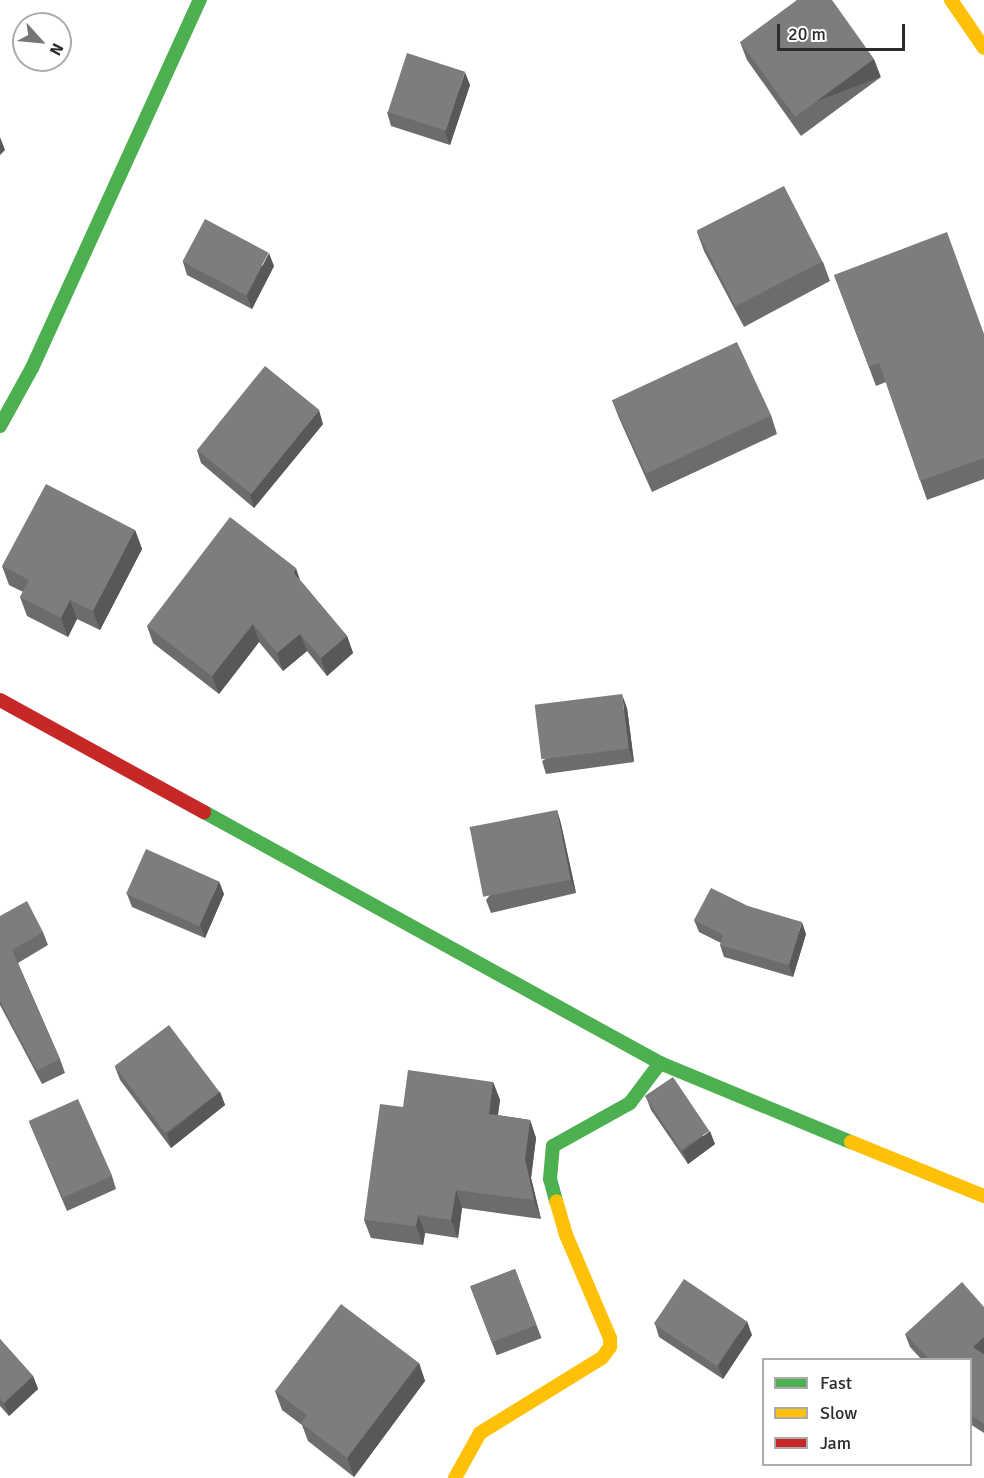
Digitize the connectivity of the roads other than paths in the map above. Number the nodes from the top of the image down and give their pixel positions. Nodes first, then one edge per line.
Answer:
1 (200, 0) edge
2 (951, 0) edge
3 (984, 48) edge
4 (0, 426) edge
5 (0, 700) edge
6 (660, 1063) junction
7 (984, 1196) edge
8 (455, 1478) edge

1 - 4 street
2 - 3 street
5 - 6 street
6 - 7 street
6 - 8 street

